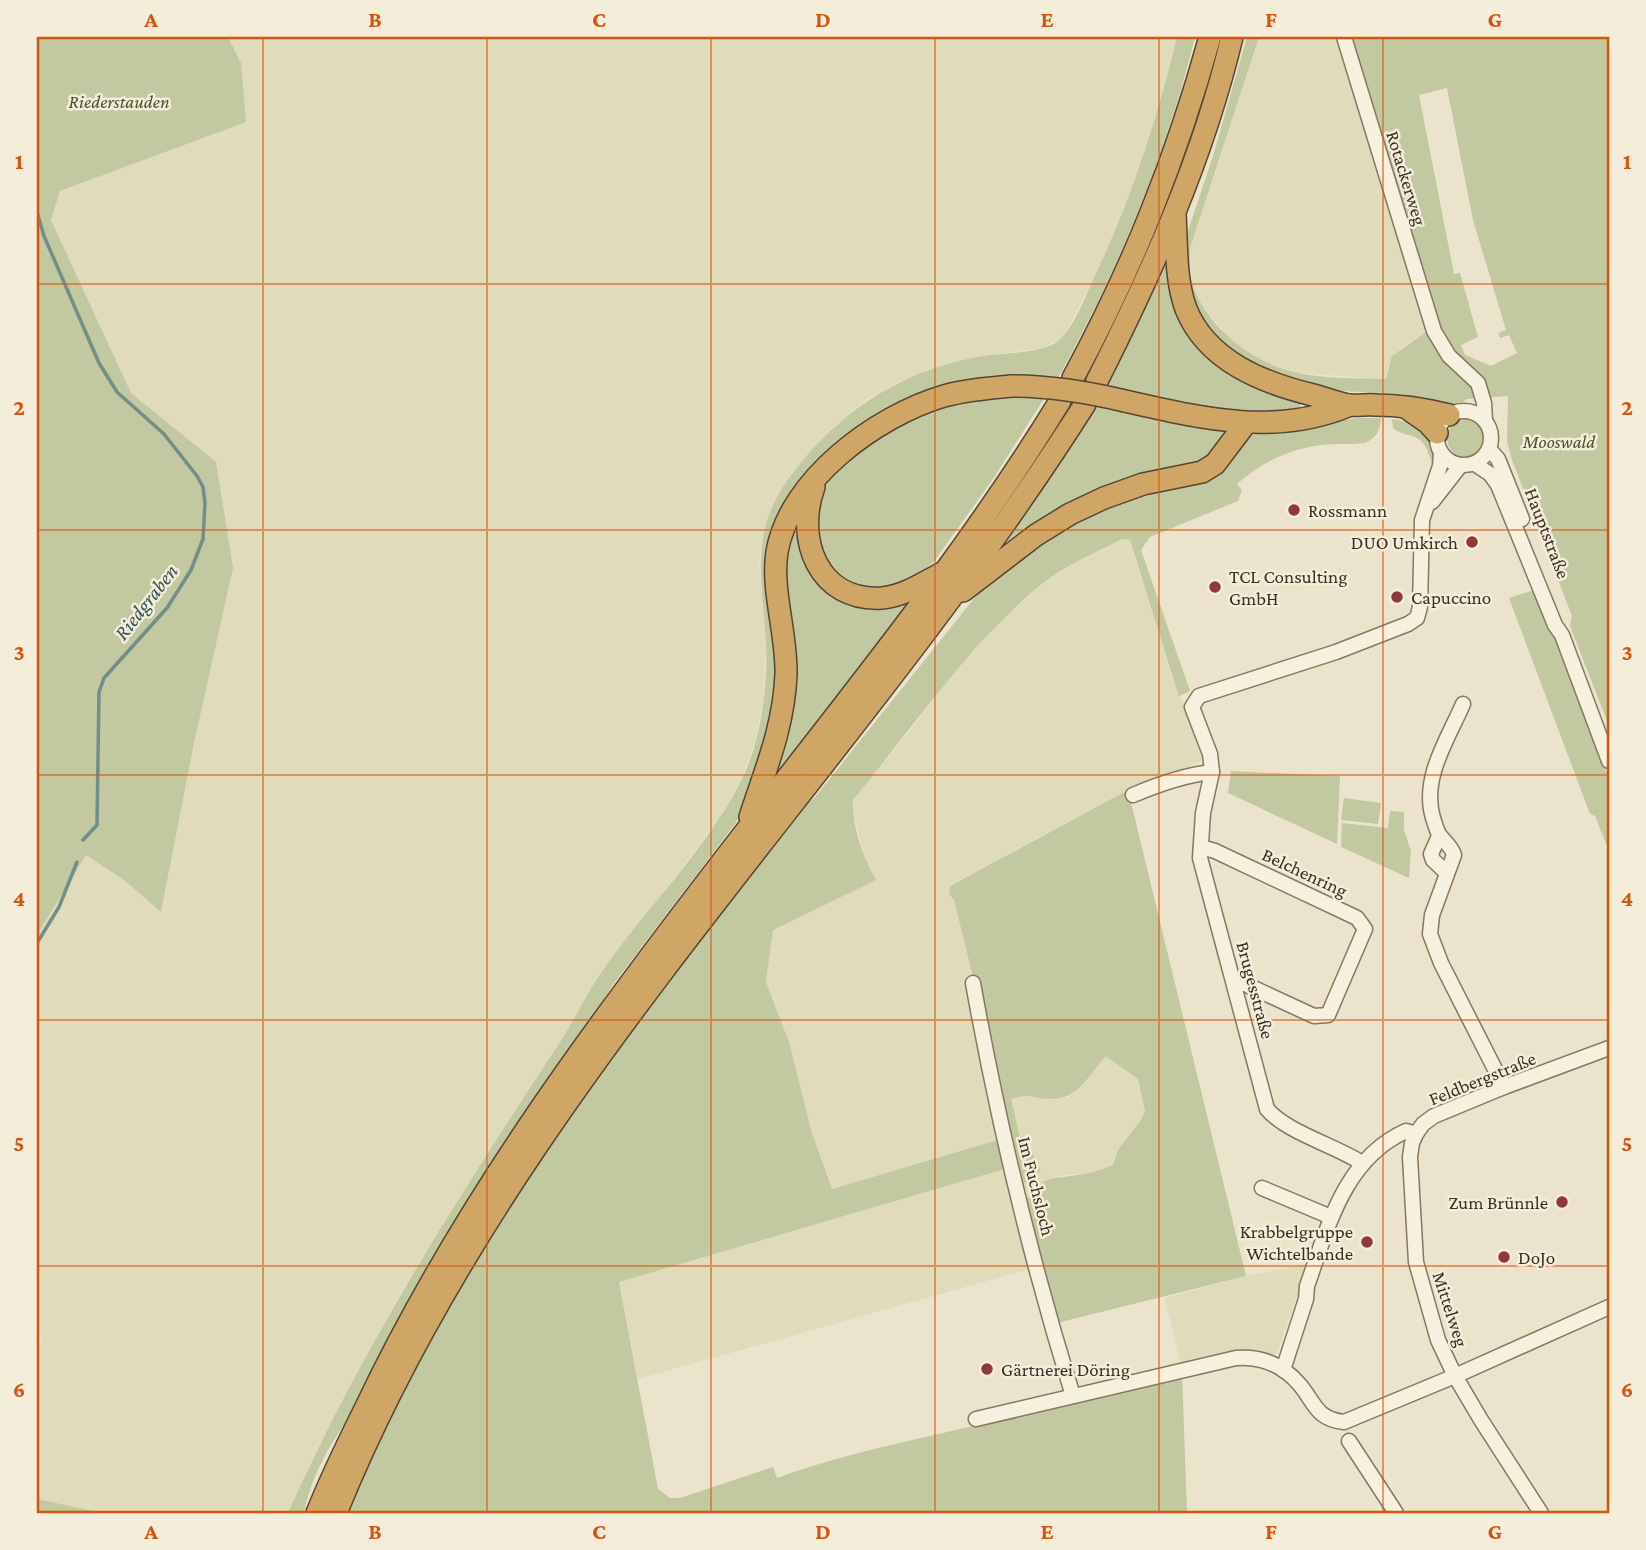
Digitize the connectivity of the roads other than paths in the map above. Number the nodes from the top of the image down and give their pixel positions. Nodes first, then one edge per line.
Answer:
1 (1210, 37) edge
2 (1232, 37) edge
3 (1344, 37) edge
4 (1175, 214) junction
5 (1473, 377) junction
6 (1073, 378) dead end
7 (1097, 382) dead end
8 (1060, 401) dead end
9 (1084, 404) dead end
10 (1350, 405) junction
11 (1407, 408) junction
12 (1457, 413) junction
13 (1485, 420) junction
14 (1246, 423) junction
15 (1439, 443) junction
16 (1489, 449) junction
17 (1468, 465) junction
18 (818, 477) junction
19 (1425, 511) junction
20 (947, 570) junction
21 (952, 598) junction
22 (1562, 635) junction
23 (1463, 704) dead end
24 (1609, 761) edge
25 (1212, 772) junction
26 (1133, 795) dead end
27 (745, 832) junction
28 (1201, 847) junction
29 (973, 982) dead end
30 (1235, 984) junction
31 (1609, 1048) edge
32 (1504, 1087) junction
33 (1416, 1134) junction
34 (1362, 1163) junction
35 (1262, 1188) dead end
36 (1331, 1217) junction
37 (1609, 1307) edge
38 (1283, 1370) junction
39 (1455, 1376) junction
40 (1073, 1396) junction
41 (976, 1419) dead end
42 (1349, 1441) dead end
43 (317, 1513) edge
44 (336, 1513) edge
45 (1396, 1513) edge
46 (1541, 1513) edge

1 - 6 highway
2 - 4 highway
3 - 5 street, Rotackerweg
4 - 7 highway
4 - 10 highway
5 - 12 street
5 - 13 street, Hauptstraße
8 - 20 highway
9 - 21 highway
10 - 11 highway
10 - 14 highway
11 - 12 highway
11 - 15 highway
12 - 13 street
12 - 15 street
13 - 16 street, Hauptstraße
14 - 18 highway, bridge
14 - 21 highway
15 - 17 street, Hauptstraße
15 - 19 street, Brugesstraße
16 - 17 street
16 - 22 street, Hauptstraße
17 - 19 street
17 - 22 street, Hauptstraße
18 - 20 highway
18 - 27 highway
19 - 25 street, Brugesstraße
20 - 27 highway
21 - 44 highway
22 - 24 street, Hauptstraße
23 - 32 street
25 - 26 street
25 - 28 street, Brugesstraße
27 - 43 highway
28 - 30 street, Brugesstraße
28 - 30 street, Belchenring
29 - 40 street, Im Fuchsloch
30 - 34 street, Brugesstraße
31 - 32 street, Feldbergstraße
32 - 33 street, Feldbergstraße
33 - 34 street, Feldbergstraße
33 - 39 street, Mittelweg
34 - 36 street, Feldbergstraße
35 - 36 street
36 - 38 street, Feldbergstraße
37 - 39 street
38 - 39 street
38 - 40 street
39 - 46 street, Mittelweg
40 - 41 street
42 - 45 street

